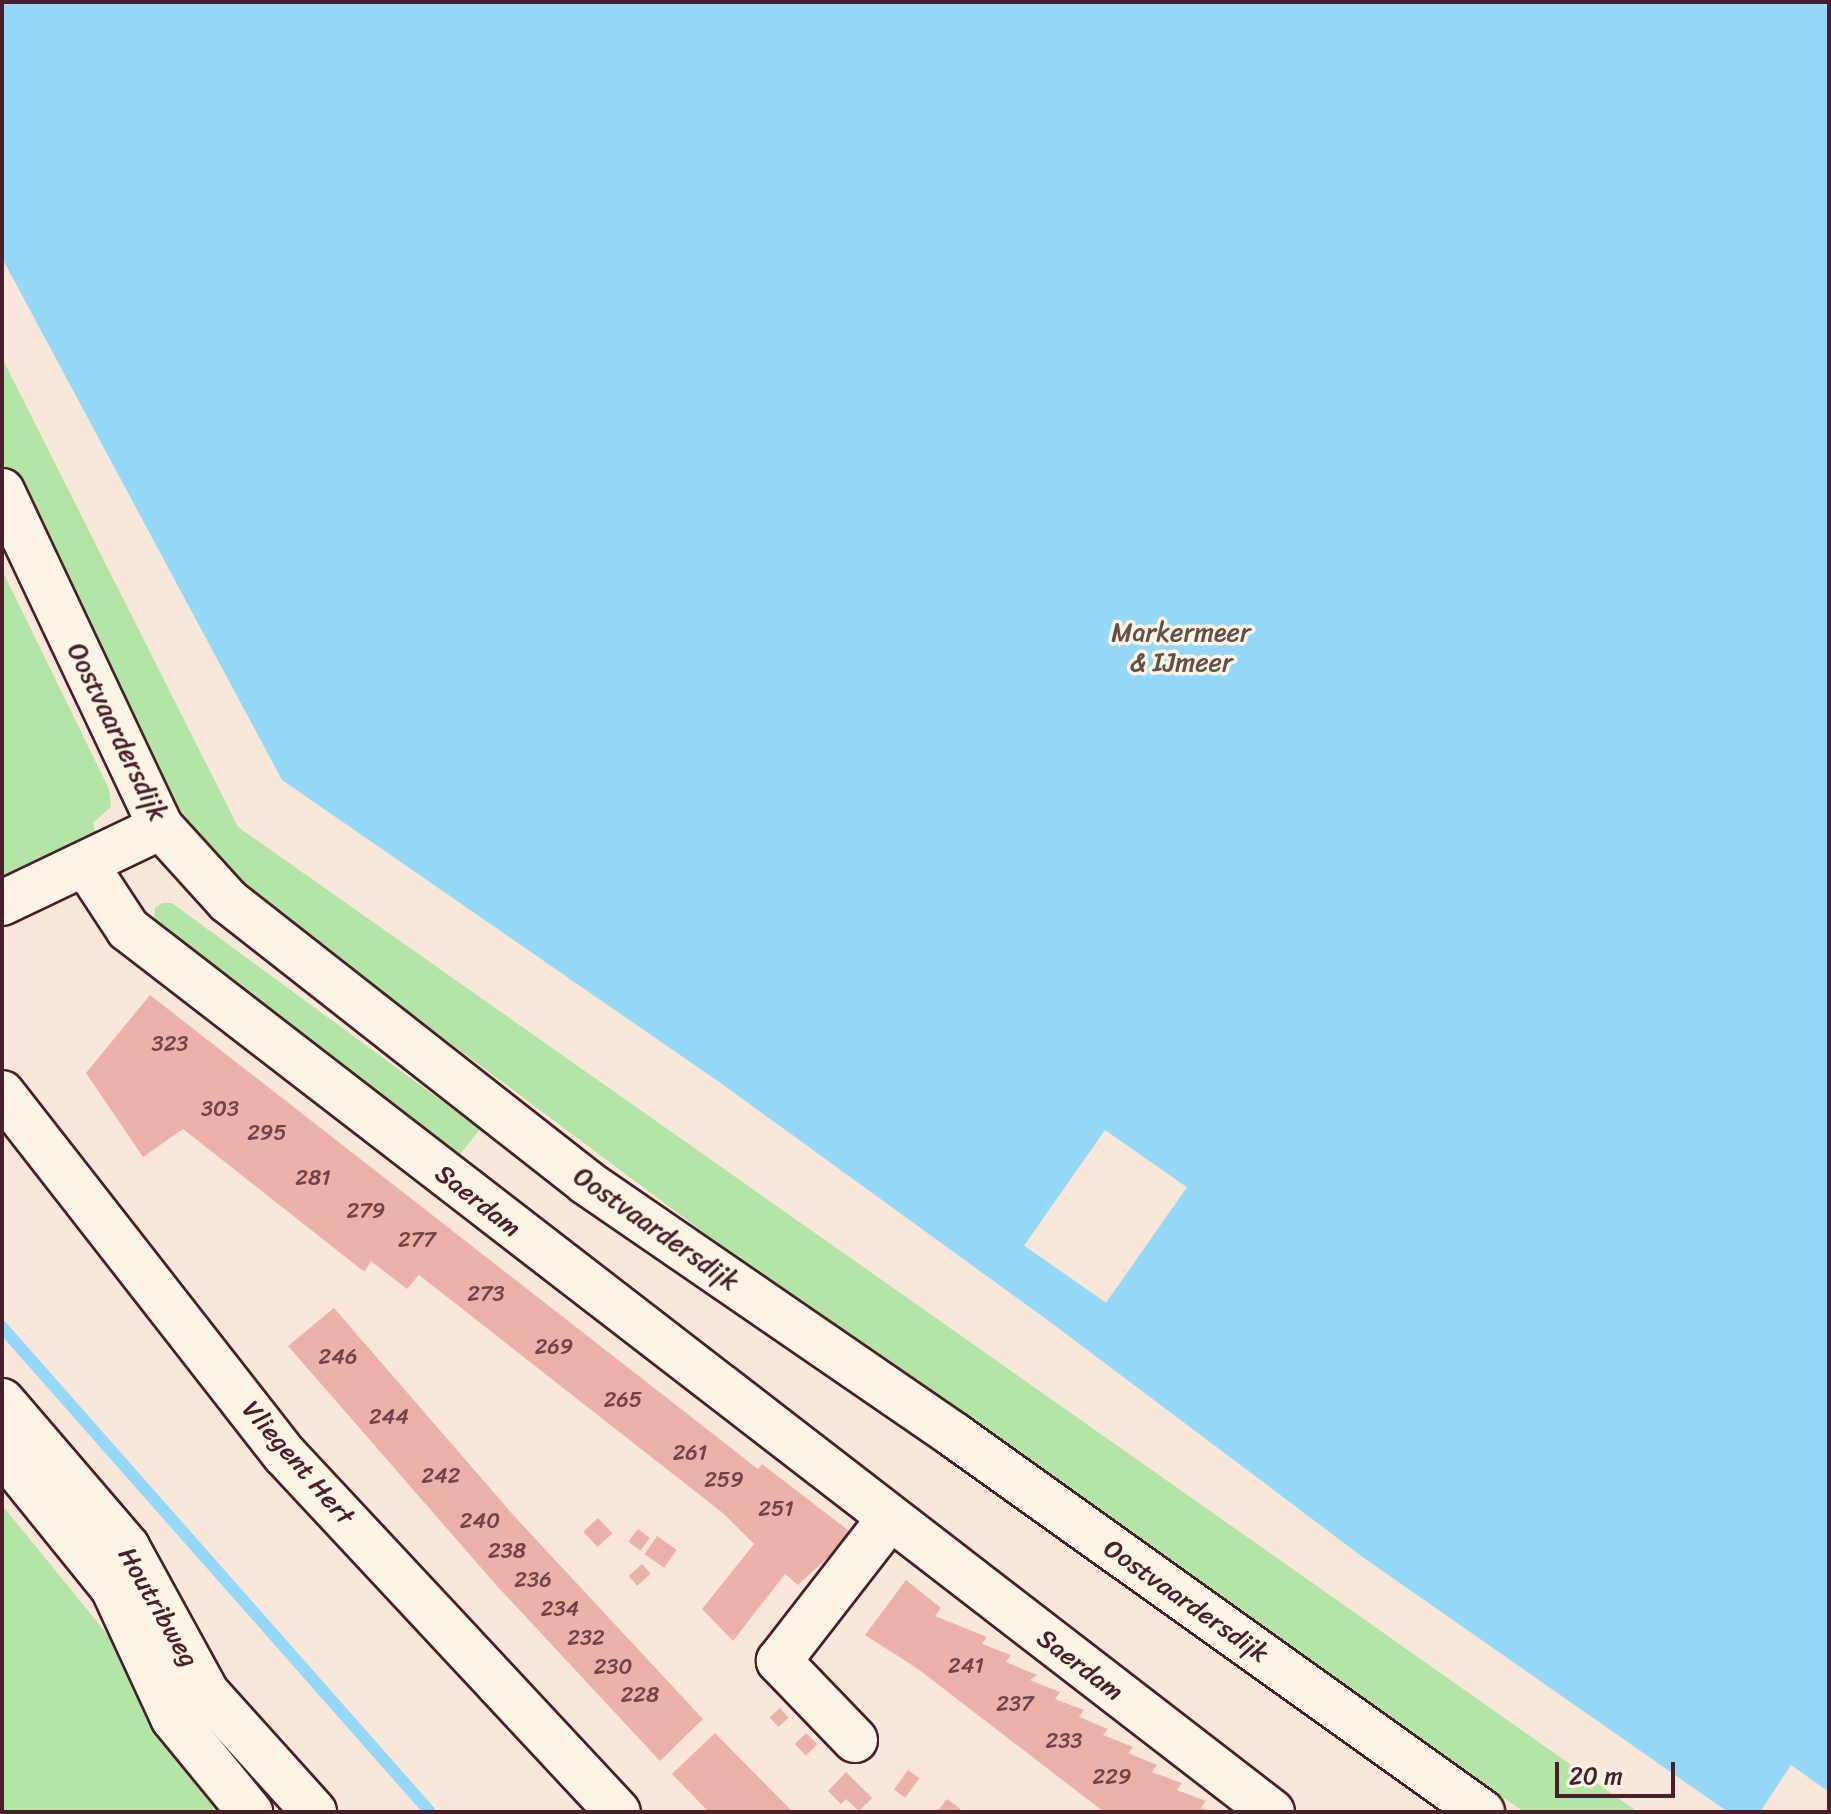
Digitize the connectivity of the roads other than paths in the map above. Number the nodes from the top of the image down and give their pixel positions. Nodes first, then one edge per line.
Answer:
1 (2, 491) edge
2 (161, 827) junction
3 (86, 865) junction
4 (2, 903) edge
5 (2, 1093) edge
6 (2, 1401) edge
7 (2, 1451) edge
8 (889, 1519) junction
9 (855, 1740) dead end
10 (250, 1812) edge
11 (314, 1812) edge
12 (618, 1812) edge
13 (1272, 1812) edge
14 (1482, 1812) edge

1 - 2 street, Oostvaardersdijk
2 - 3 street
2 - 14 street, Oostvaardersdijk
3 - 4 street
3 - 8 street, Saerdam
5 - 12 street, Vliegent Hert
6 - 11 street, Houtribweg
7 - 10 street, Houtribweg
8 - 9 street
8 - 13 street, Saerdam

